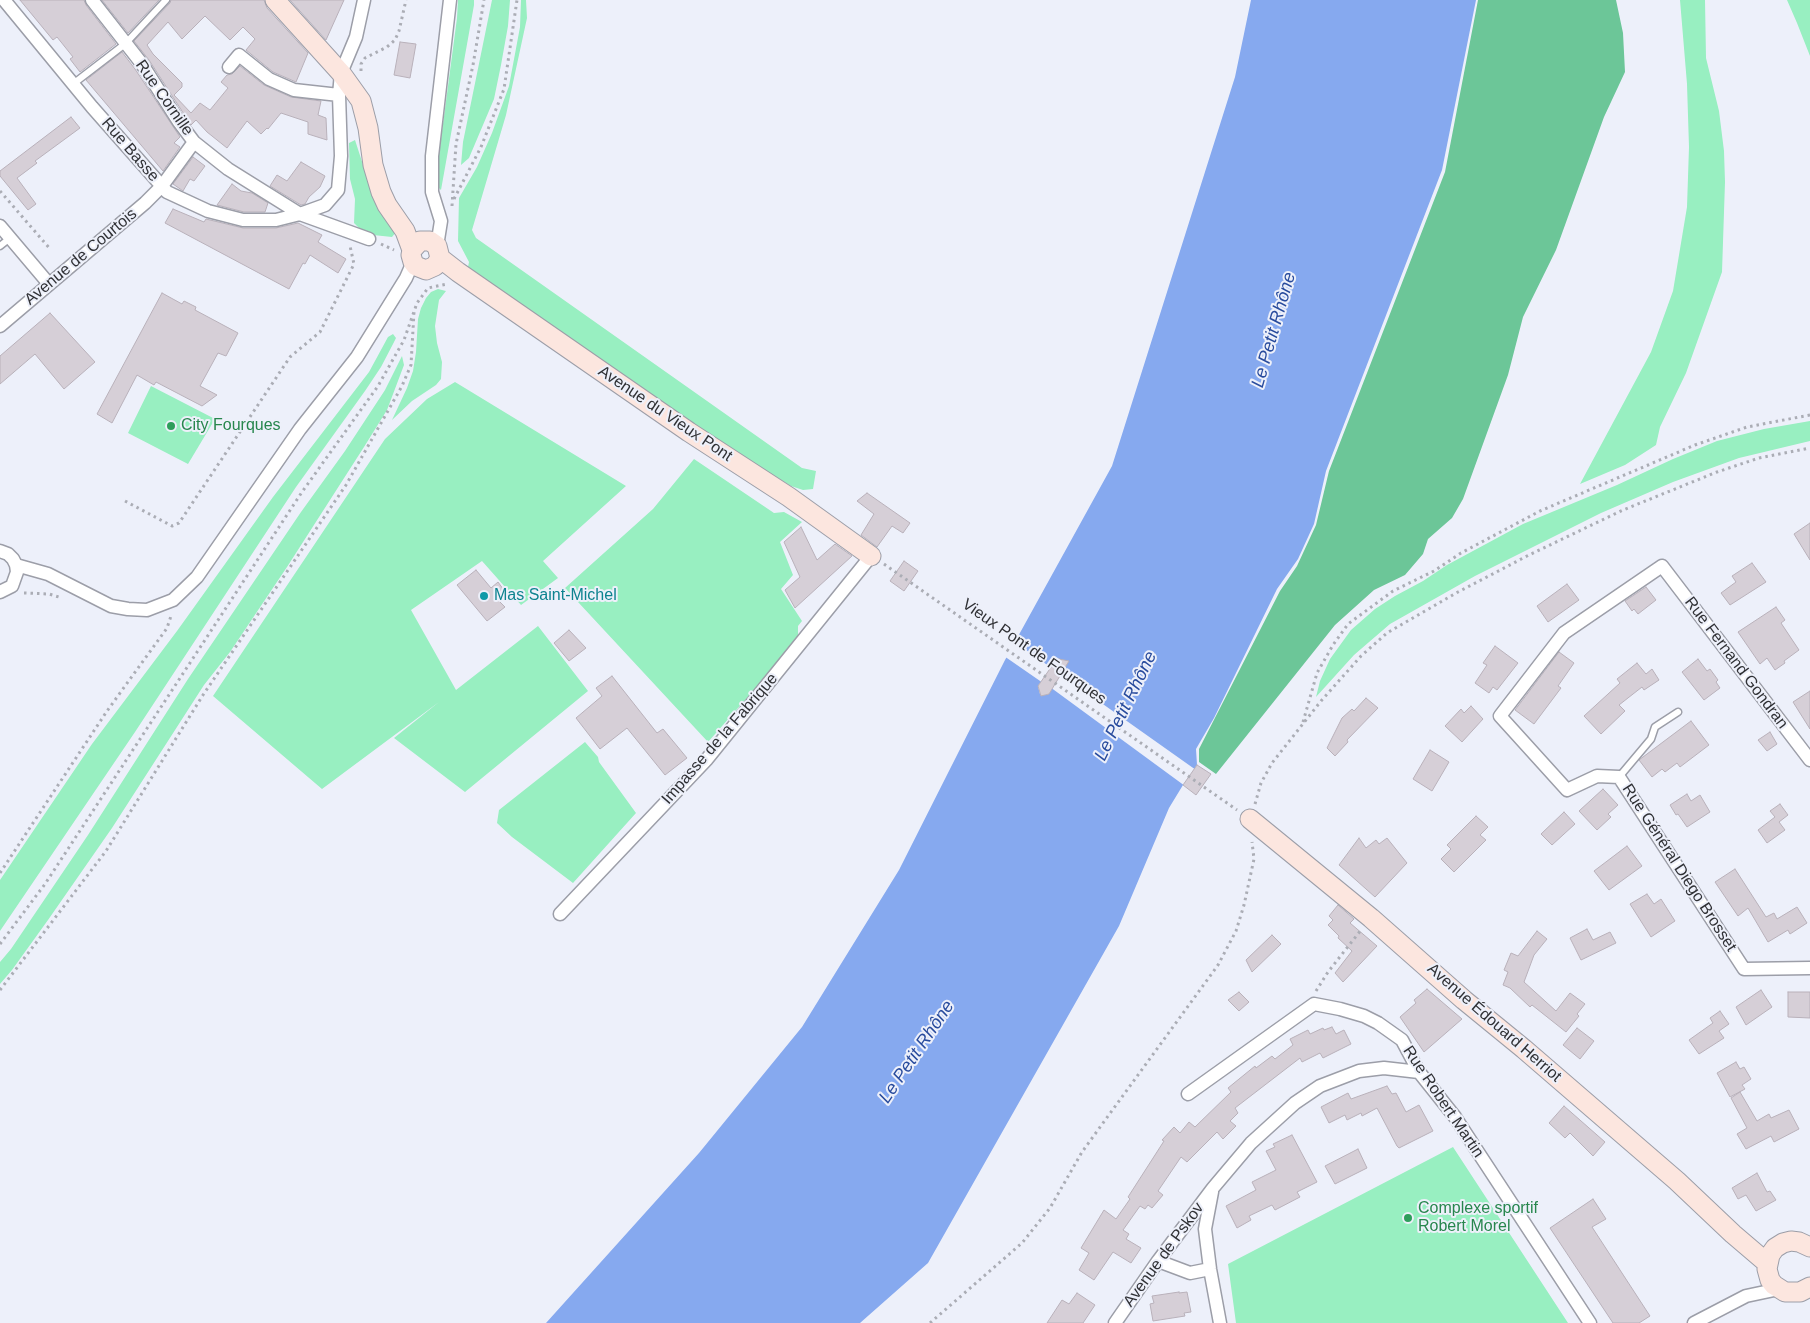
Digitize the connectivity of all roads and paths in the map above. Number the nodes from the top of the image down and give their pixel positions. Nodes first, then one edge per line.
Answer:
1 (4, 0) edge
2 (92, 0) edge
3 (166, 0) edge
4 (274, 0) edge
5 (364, 0) edge
6 (406, 0) edge
7 (450, 0) edge
8 (484, 0) edge
9 (517, 0) edge
10 (125, 44) junction
11 (229, 67) dead end
12 (341, 73) junction
13 (73, 84) junction
14 (347, 93) junction
15 (194, 142) junction
16 (456, 144) dead end
17 (162, 186) junction
18 (0, 191) edge
19 (452, 201) dead end
20 (300, 214) junction
21 (0, 226) edge
22 (369, 239) joint
23 (5, 242) edge
24 (349, 244) dead end
25 (51, 250) dead end
26 (421, 252) junction
27 (49, 284) junction
28 (415, 308) dead end
29 (0, 326) edge
30 (378, 386) dead end
31 (1810, 415) edge
32 (1810, 448) edge
33 (125, 501) dead end
34 (0, 551) edge
35 (871, 556) joint
36 (16, 565) junction
37 (1662, 566) joint
38 (48, 574) junction
39 (901, 575) dead end
40 (16, 580) junction
41 (0, 592) edge
42 (173, 600) junction
43 (1678, 712) dead end
44 (1302, 725) junction
45 (1810, 760) edge
46 (1619, 777) junction
47 (1226, 803) dead end
48 (1250, 820) junction
49 (0, 873) edge
50 (560, 914) dead end
51 (1364, 926) dead end
52 (0, 944) edge
53 (1810, 968) edge
54 (0, 990) edge
55 (1314, 1004) junction
56 (1419, 1072) junction
57 (1188, 1094) dead end
58 (1213, 1188) junction
59 (1806, 1241) edge
60 (1158, 1261) junction
61 (1210, 1269) junction
62 (1772, 1269) junction
63 (1807, 1294) edge
64 (1746, 1296) junction
65 (930, 1323) edge
66 (1115, 1323) edge
67 (1220, 1323) edge
68 (1590, 1323) edge
69 (1694, 1323) edge

1 - 13 street, Rue Basse
2 - 10 street, Rue Cornille
3 - 10 lane
4 - 12 street, Avenue du Vieux Pont
5 - 12 street
6 - 14 path
7 - 26 street
8 - 16 path
9 - 19 path
10 - 13 lane
10 - 15 street, Rue Cornille
11 - 14 street
12 - 14 street, Avenue du Vieux Pont
13 - 17 street, Rue Basse
14 - 20 street, Rue Basse
14 - 26 street, Avenue du Vieux Pont
15 - 17 street, Avenue de Courtois
15 - 20 street, Rue Cornille
17 - 20 street, Rue Basse
17 - 27 street, Avenue de Courtois
18 - 25 path
20 - 22 street, Rue Cornille
21 - 23 street
22 - 26 path
23 - 27 street
24 - 33 path
26 - 35 street, Avenue du Vieux Pont
26 - 42 street
27 - 29 street, Avenue de Courtois
28 - 54 path
30 - 52 path
31 - 44 path
32 - 44 path
34 - 36 street
35 - 50 street, Impasse de la Fabrique
36 - 38 street
36 - 40 street
37 - 45 street, Rue Fernand Gondran
37 - 46 street, Rue Général Diego Brosset
38 - 40 street
38 - 42 street
39 - 47 path, Vieux Pont de Fourques
40 - 41 street
42 - 49 path
43 - 46 lane
44 - 48 path
46 - 53 street, Rue Général Diego Brosset
48 - 62 street, Avenue Édouard Herriot
48 - 65 path
51 - 55 path
55 - 56 street, Rue Robert Martin
55 - 57 street
56 - 58 street, Avenue de Pskov
56 - 68 street, Rue Robert Martin
58 - 60 street, Avenue de Pskov
58 - 61 street, Avenue de Pskov
59 - 62 street
60 - 61 street
60 - 66 street, Avenue de Pskov
61 - 67 street, Avenue de Pskov
62 - 63 street, Avenue Édouard Herriot
62 - 64 street
62 - 64 street
64 - 69 street

